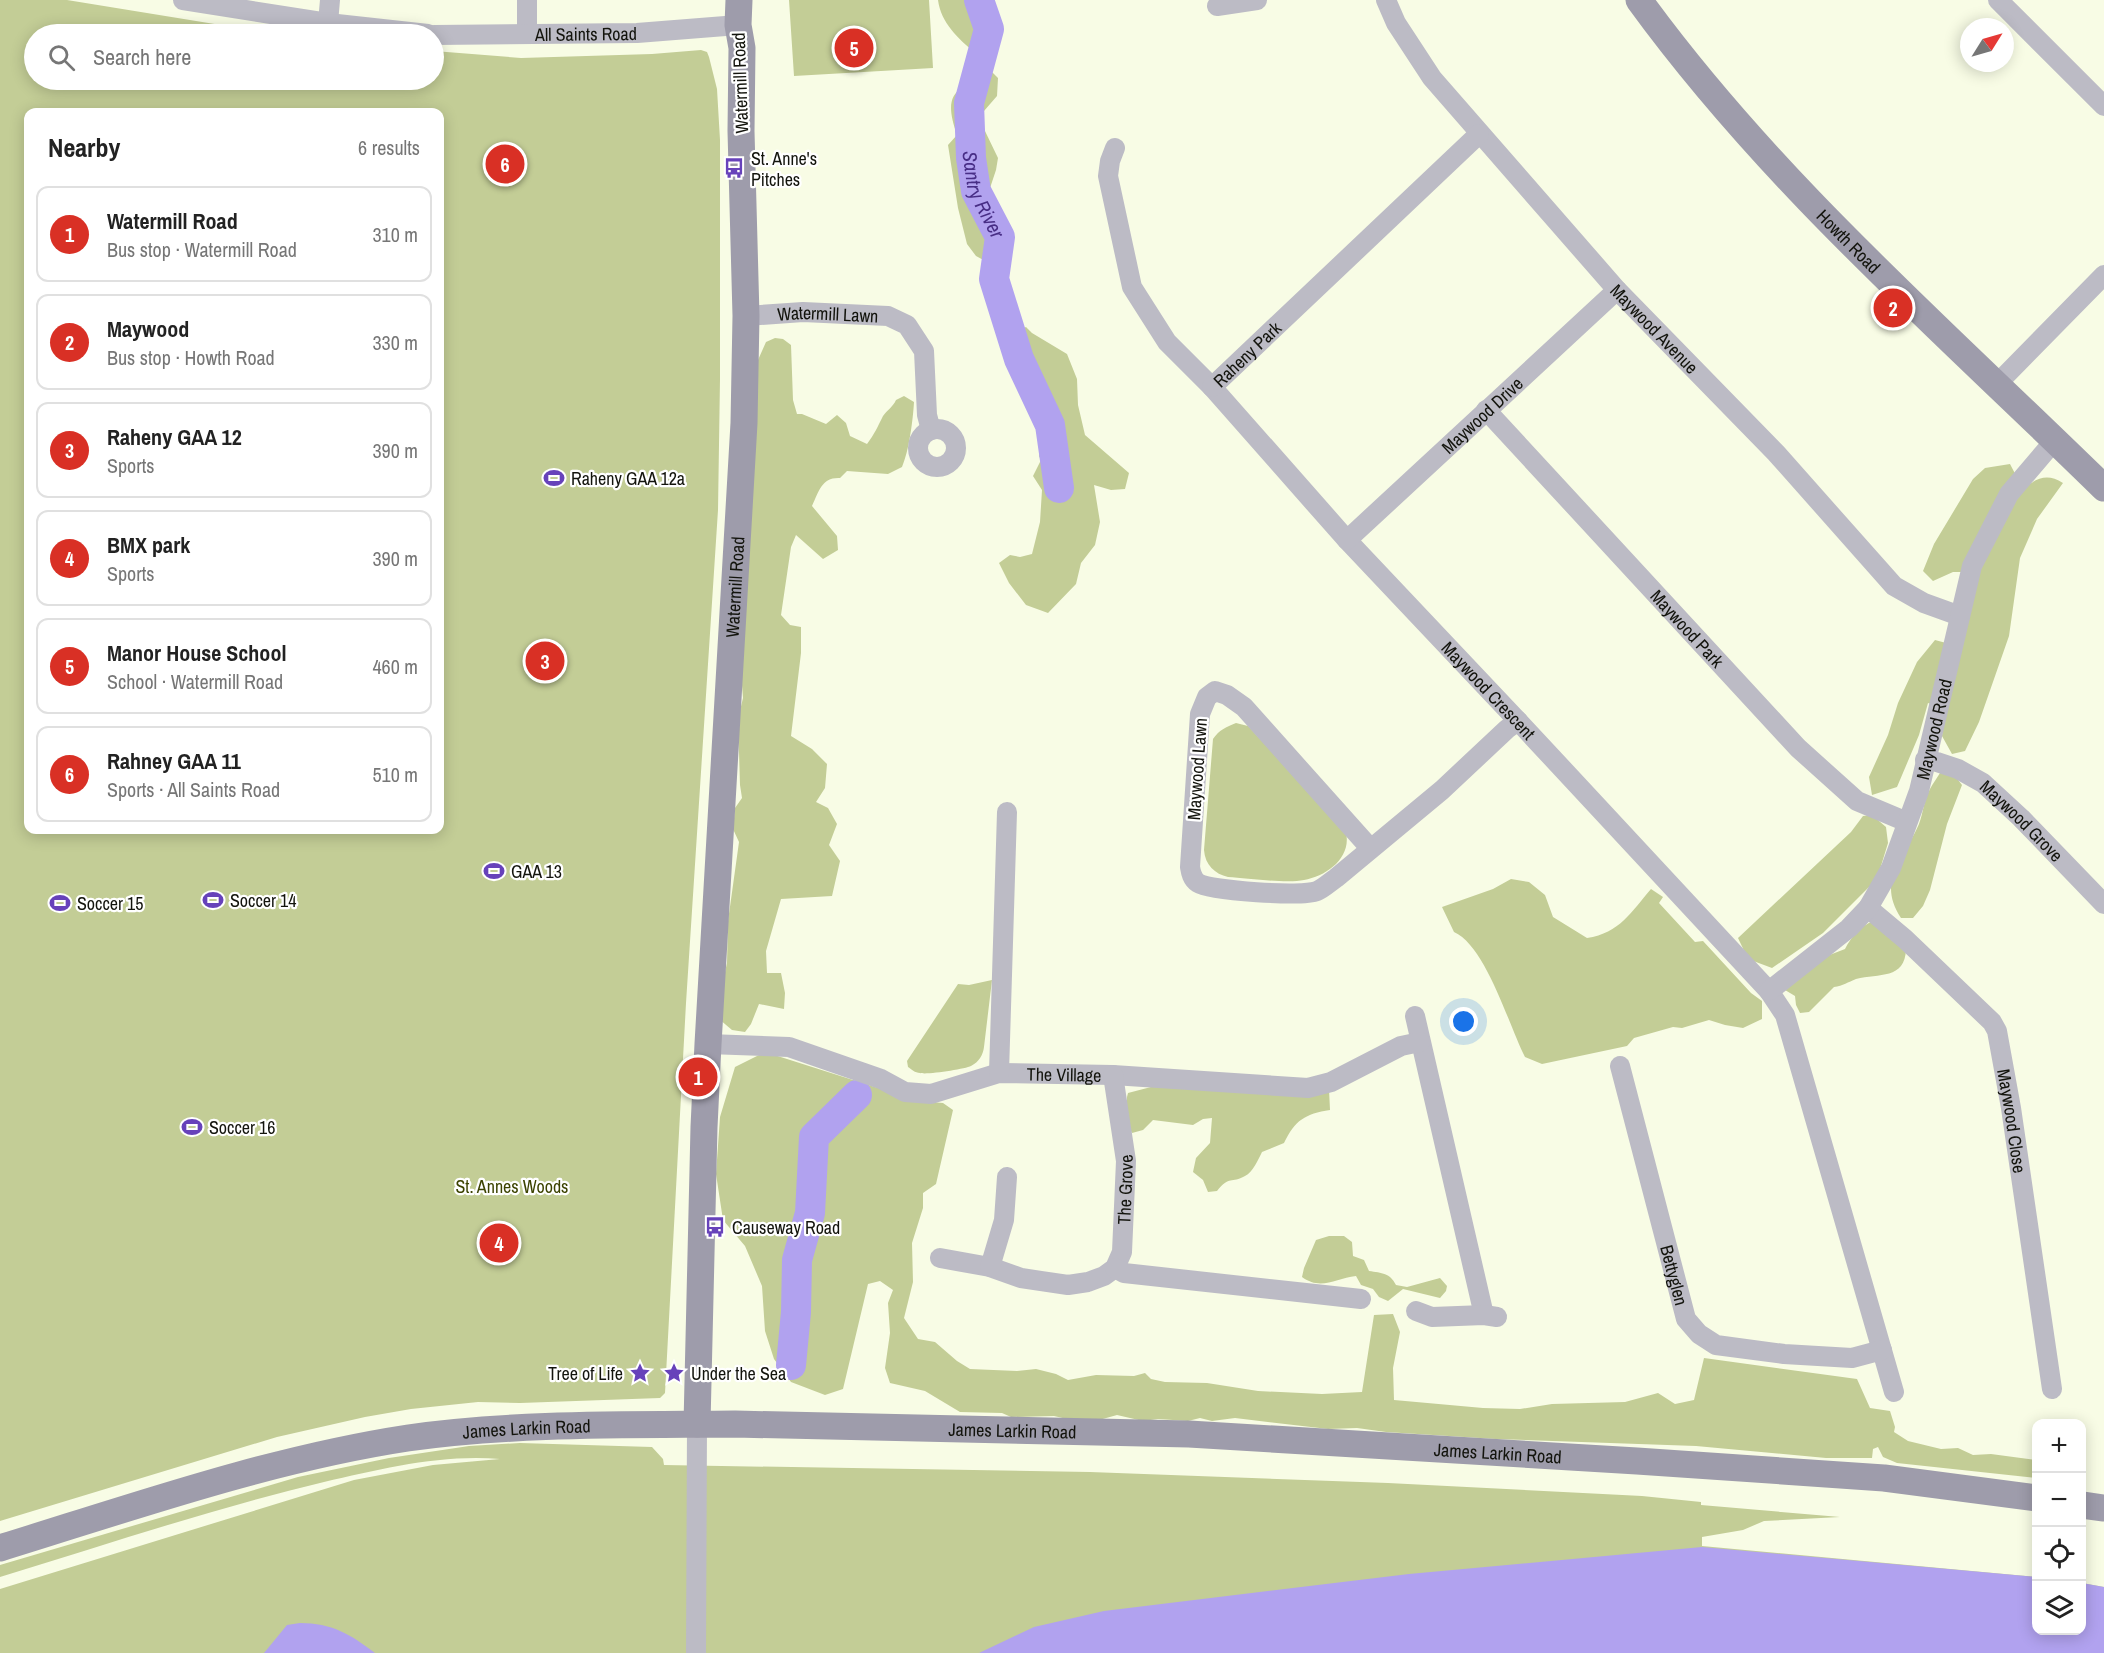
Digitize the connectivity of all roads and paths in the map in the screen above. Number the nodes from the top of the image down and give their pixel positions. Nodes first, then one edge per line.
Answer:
1 (183, 0) edge
2 (330, 0) edge
3 (526, 0) edge
4 (1257, 0) edge
5 (1386, 0) edge
6 (1639, 0) edge
7 (1998, 0) edge
8 (1217, 6) dead end
9 (739, 13) edge
10 (328, 23) junction
11 (337, 24) edge
12 (527, 34) junction
13 (444, 35) edge
14 (2104, 106) edge
15 (1479, 134) junction
16 (1115, 148) dead end
17 (2104, 275) edge
18 (1617, 290) junction
19 (746, 316) junction
20 (1996, 385) junction
21 (1212, 387) junction
22 (1486, 410) junction
23 (931, 430) dead end
24 (2055, 440) junction
25 (2104, 488) edge
26 (1347, 540) junction
27 (1960, 616) junction
28 (1518, 721) junction
29 (1925, 760) junction
30 (1007, 812) dead end
31 (1907, 822) junction
32 (1370, 848) junction
33 (2104, 904) edge
34 (1868, 908) junction
35 (1769, 991) junction
36 (1415, 1016) dead end
37 (1420, 1042) junction
38 (708, 1044) junction
39 (1620, 1066) dead end
40 (999, 1073) junction
41 (1113, 1075) junction
42 (1007, 1177) dead end
43 (940, 1258) dead end
44 (990, 1267) junction
45 (1115, 1268) junction
46 (1361, 1299) dead end
47 (1416, 1311) dead end
48 (1882, 1350) junction
49 (2052, 1389) dead end
50 (1894, 1392) dead end
51 (698, 1424) junction
52 (2032, 1497) edge
53 (2086, 1506) edge
54 (2104, 1508) edge
55 (0, 1548) edge
56 (696, 1653) edge

1 - 10 street
2 - 10 street
3 - 12 street
4 - 8 street
5 - 15 street, Maywood Avenue
6 - 20 main road, Howth Road
7 - 14 street
9 - 12 street, All Saints Road
9 - 19 main road, Watermill Road
10 - 11 street
12 - 13 street, All Saints Road
15 - 18 street, Maywood Avenue
15 - 21 street, Raheny Park
16 - 21 street, Raheny Park
17 - 20 street
18 - 22 street, Maywood Drive
18 - 27 street, Maywood Avenue
19 - 23 street, Watermill Lawn
19 - 38 main road, Watermill Road
20 - 24 main road, Howth Road
21 - 26 street, Maywood Crescent
22 - 26 street, Maywood Drive
22 - 31 street, Maywood Park
24 - 25 main road, Howth Road
24 - 27 street, Maywood Road
26 - 28 street, Maywood Crescent
27 - 29 street, Maywood Road
28 - 32 street, Maywood Lawn
28 - 35 street, Maywood Crescent
29 - 31 street, Maywood Road
29 - 33 street, Maywood Grove
30 - 40 street
31 - 34 street, Maywood Road
32 - 32 street, Maywood Lawn
34 - 35 street, Maywood Road
34 - 49 street, Maywood Close
35 - 48 street
36 - 37 street
37 - 41 street, The Village
37 - 47 street
38 - 40 street, The Village
38 - 51 main road, Watermill Road
39 - 48 street, Bettyglen
40 - 41 street, The Village
41 - 45 street, The Grove
42 - 44 street
43 - 44 street
44 - 45 street
45 - 46 street
48 - 50 street
51 - 52 main road, James Larkin Road
51 - 55 main road, James Larkin Road
51 - 56 street
53 - 54 main road

